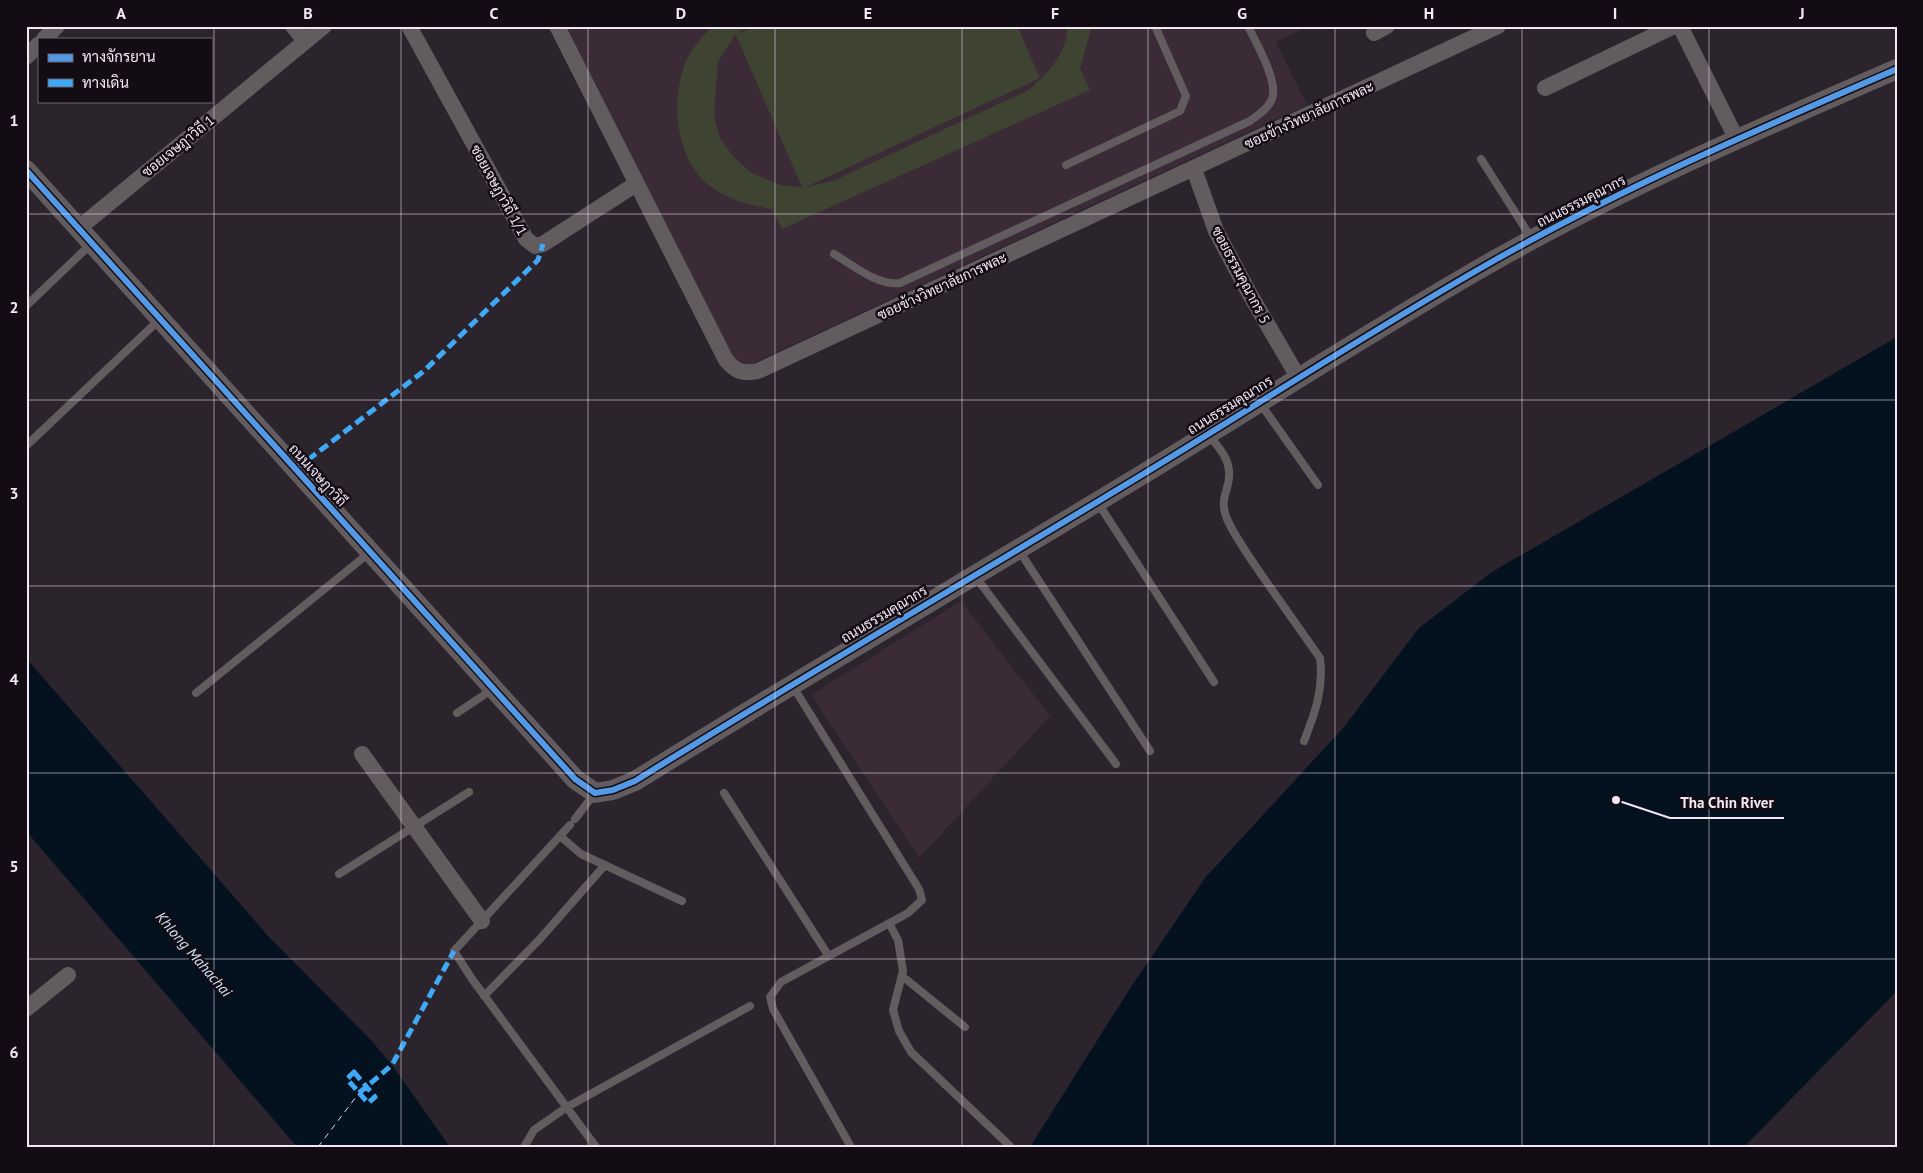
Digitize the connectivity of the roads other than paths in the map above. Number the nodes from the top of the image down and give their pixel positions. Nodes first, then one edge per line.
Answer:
1 (57, 26) edge
2 (293, 26) edge
3 (324, 26) edge
4 (409, 26) edge
5 (1155, 26) edge
6 (1248, 26) edge
7 (1498, 26) edge
8 (1674, 26) edge
9 (1680, 26) edge
10 (560, 27) edge
11 (45, 38) edge
12 (305, 41) junction
13 (38, 45) edge
14 (26, 57) edge
15 (1897, 69) edge
16 (1545, 88) dead end
17 (1737, 140) junction
18 (1481, 159) dead end
19 (1066, 165) dead end
20 (1194, 169) junction
21 (26, 170) edge
22 (636, 184) junction
23 (79, 228) junction
24 (1533, 240) junction
25 (92, 243) junction
26 (834, 254) dead end
27 (26, 306) edge
28 (161, 318) junction
29 (1298, 376) junction
30 (1259, 401) junction
31 (1207, 434) junction
32 (26, 446) edge
33 (1318, 485) dead end
34 (1097, 502) junction
35 (1018, 549) junction
36 (370, 552) junction
37 (975, 575) junction
38 (1214, 682) dead end
39 (791, 684) junction
40 (493, 689) junction
41 (196, 693) dead end
42 (457, 714) dead end
43 (1304, 741) dead end
44 (1150, 751) dead end
45 (362, 754) dead end
46 (1116, 764) dead end
47 (468, 792) dead end
48 (595, 794) junction
49 (724, 794) dead end
50 (413, 827) junction
51 (560, 836) junction
52 (605, 865) junction
53 (339, 874) dead end
54 (682, 901) dead end
55 (482, 921) junction
56 (889, 923) junction
57 (828, 955) junction
58 (68, 975) dead end
59 (902, 976) junction
60 (484, 996) junction
61 (750, 1006) dead end
62 (26, 1008) edge
63 (965, 1028) dead end
64 (567, 1107) junction
65 (1010, 1146) edge
66 (524, 1147) edge
67 (596, 1147) edge
68 (851, 1147) edge

1 - 11 street
2 - 12 street
3 - 12 street, ซอยเจษฎาวิถี 1
4 - 22 street, ซอยเจษฎาวิถี 1/1
5 - 19 lane
6 - 26 lane
7 - 20 street, ซอยข้างวิทยาลัยการพละ
8 - 16 street
9 - 17 street
10 - 22 street, ซอยข้างวิทยาลัยการพละ
12 - 23 street, ซอยเจษฎาวิถี 1
13 - 14 street
15 - 17 street, ถนนธรรมคุณากร
17 - 24 street, ถนนธรรมคุณากร
18 - 24 lane
20 - 22 street, ซอยข้างวิทยาลัยการพละ
20 - 29 street, ซอยธรรมคุณากร 5
21 - 23 street, ถนนเจษฎาวิถี
23 - 25 street, ถนนเจษฎาวิถี
24 - 29 street, ถนนธรรมคุณากร
25 - 27 lane
25 - 28 street, ถนนเจษฎาวิถี
28 - 32 lane
28 - 36 street, ถนนเจษฎาวิถี
29 - 30 street, ถนนธรรมคุณากร
30 - 31 street, ถนนธรรมคุณากร
30 - 33 lane
31 - 34 street, ถนนธรรมคุณากร
31 - 43 lane
34 - 35 street, ถนนธรรมคุณากร
34 - 38 lane
35 - 37 street, ถนนธรรมคุณากร
35 - 44 lane
36 - 40 street, ถนนเจษฎาวิถี
36 - 41 lane
37 - 39 street, ถนนธรรมคุณากร
37 - 46 lane
39 - 48 street, ถนนธรรมคุณากร
39 - 56 lane
40 - 42 lane
40 - 48 street, ถนนเจษฎาวิถี
45 - 50 street
47 - 50 lane
48 - 51 lane
49 - 57 lane
50 - 53 lane
50 - 55 street
51 - 52 lane
51 - 55 lane
52 - 54 lane
52 - 60 lane
55 - 60 lane
56 - 57 lane
56 - 59 lane
57 - 68 lane
58 - 62 street
59 - 63 lane
59 - 65 lane
60 - 64 lane
61 - 64 lane
64 - 66 lane
64 - 67 lane

